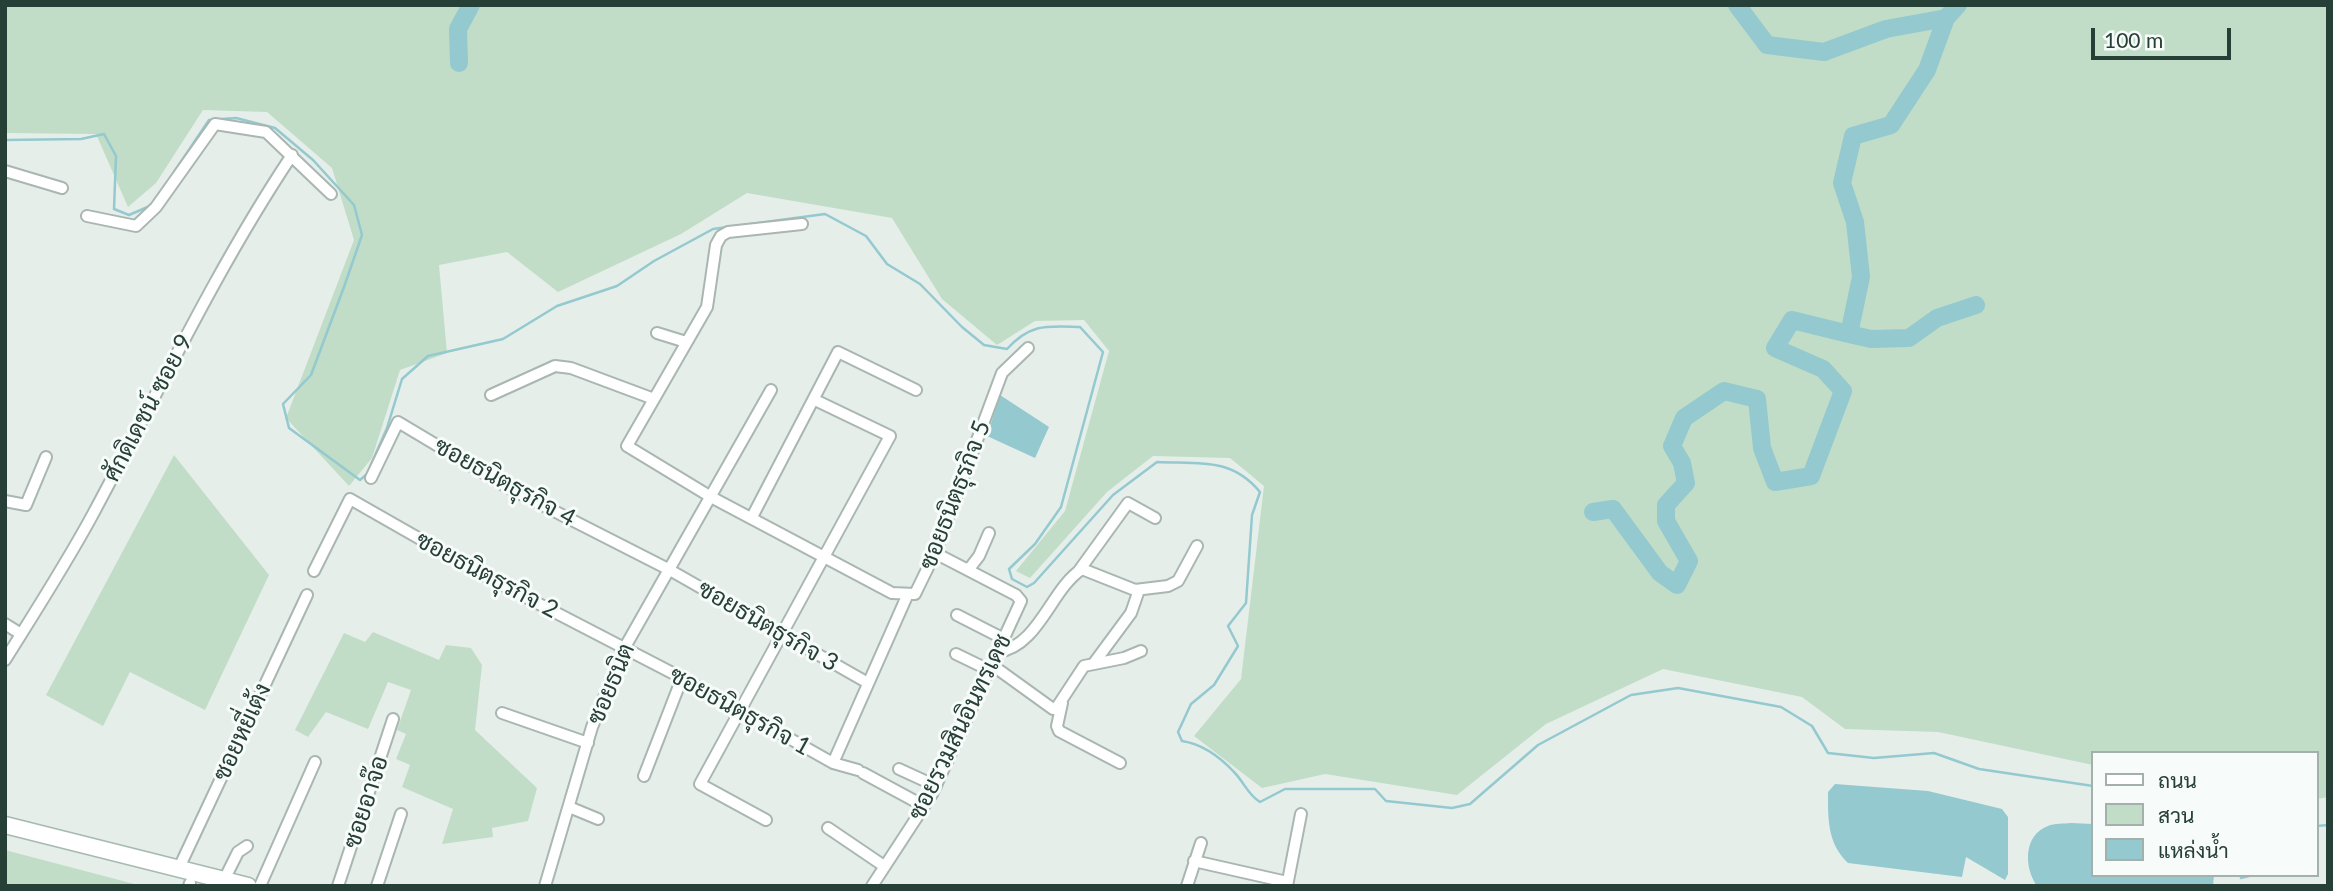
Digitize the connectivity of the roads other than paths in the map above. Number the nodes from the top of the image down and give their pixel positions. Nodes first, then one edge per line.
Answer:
1 (292, 155) junction
2 (5, 171) edge
3 (62, 188) dead end
4 (331, 194) dead end
5 (87, 216) dead end
6 (802, 224) dead end
7 (657, 333) dead end
8 (686, 342) junction
9 (1028, 348) dead end
10 (771, 390) dead end
11 (916, 390) dead end
12 (491, 395) dead end
13 (654, 399) junction
14 (814, 400) junction
15 (46, 457) dead end
16 (371, 478) dead end
17 (711, 497) junction
18 (5, 501) edge
19 (752, 517) junction
20 (1155, 518) dead end
21 (989, 533) dead end
22 (1197, 545) dead end
23 (935, 553) junction
24 (824, 556) junction
25 (964, 568) junction
26 (668, 569) junction
27 (314, 571) dead end
28 (1078, 572) junction
29 (1139, 590) junction
30 (307, 595) dead end
31 (907, 596) junction
32 (957, 615) dead end
33 (5, 624) edge
34 (22, 634) junction
35 (781, 634) junction
36 (1004, 639) junction
37 (625, 647) junction
38 (1141, 651) dead end
39 (998, 652) junction
40 (956, 654) dead end
41 (5, 660) edge
42 (1094, 663) junction
43 (990, 668) junction
44 (682, 678) junction
45 (868, 683) junction
46 (1063, 699) junction
47 (739, 711) junction
48 (502, 713) dead end
49 (393, 719) dead end
50 (588, 743) junction
51 (315, 762) dead end
52 (833, 763) junction
53 (1121, 763) dead end
54 (899, 769) dead end
55 (644, 776) dead end
56 (936, 786) junction
57 (924, 806) junction
58 (569, 807) junction
59 (401, 814) dead end
60 (1301, 814) dead end
61 (598, 819) dead end
62 (766, 820) dead end
63 (5, 825) edge
64 (828, 828) dead end
65 (5, 836) edge
66 (1201, 843) dead end
67 (247, 846) dead end
68 (1194, 860) junction
69 (129, 862) junction
70 (884, 866) junction
71 (178, 870) junction
72 (224, 880) junction
73 (1287, 884) edge
74 (193, 885) edge
75 (248, 886) edge
76 (260, 886) edge
77 (338, 886) edge
78 (377, 886) edge
79 (545, 886) edge
80 (872, 886) edge
81 (1187, 886) edge

1 - 4 street
1 - 5 street
1 - 34 street, ศักดิเดชน์ ซอย 9
2 - 3 street
6 - 8 street
7 - 8 street
8 - 13 street
9 - 23 street, ซอยธนิตธุรกิจ 5
10 - 17 street, ซอยธนิต
11 - 14 street
12 - 13 street
13 - 17 street, ซอยธนิตธุรกิจ 5
14 - 19 street
14 - 24 street
15 - 18 street
16 - 26 street, ซอยธนิตธุรกิจ 4
17 - 19 street, ซอยธนิตธุรกิจ 5
17 - 26 street, ซอยธนิต
19 - 24 street, ซอยธนิตธุรกิจ 5
20 - 28 street
21 - 25 street
22 - 29 street
23 - 25 street
23 - 31 street, ซอยธนิตธุรกิจ 5
24 - 31 street, ซอยธนิตธุรกิจ 5
24 - 35 street
25 - 36 street, ซอยรวมสินอินทรเดช
26 - 35 street, ซอยธนิตธุรกิจ 3
26 - 37 street, ซอยธนิต
27 - 37 street, ซอยธนิตธุรกิจ 2
28 - 29 street
28 - 39 street
29 - 42 street
30 - 71 street, ซอยหยี่เต้ง
31 - 45 street
32 - 36 street
33 - 34 street
34 - 41 street, ศักดิเดชน์ ซอย 9
35 - 45 street, ซอยธนิตธุรกิจ 3
35 - 47 street
36 - 39 street, ซอยรวมสินอินทรเดช
37 - 44 street, ซอยธนิตธุรกิจ 1
37 - 50 street, ซอยธนิต
38 - 42 street
39 - 43 street, ซอยรวมสินอินทรเดช
40 - 43 street
42 - 46 street
43 - 46 street
43 - 56 street, ซอยรวมสินอินทรเดช
44 - 47 street, ซอยธนิตธุรกิจ 1
44 - 55 street
45 - 52 street
46 - 53 street
47 - 52 street, ซอยธนิตธุรกิจ 1
47 - 62 street
48 - 50 street
49 - 77 street, ซอยอาจ๊อ
50 - 58 street, ซอยธนิต
51 - 76 street
52 - 57 street, ซอยธนิตธุรกิจ 1
54 - 56 street
56 - 57 street, ซอยรวมสินอินทรเดช
57 - 70 street, ซอยรวมสินอินทรเดช
58 - 61 street
58 - 79 street, ซอยธนิต
59 - 78 street
60 - 73 street
63 - 69 main road
64 - 70 street
65 - 69 main road
66 - 68 street
67 - 72 street
68 - 73 street
68 - 81 street
69 - 71 main road
69 - 74 main road
70 - 80 street, ซอยรวมสินอินทรเดช
71 - 72 main road
72 - 75 main road

